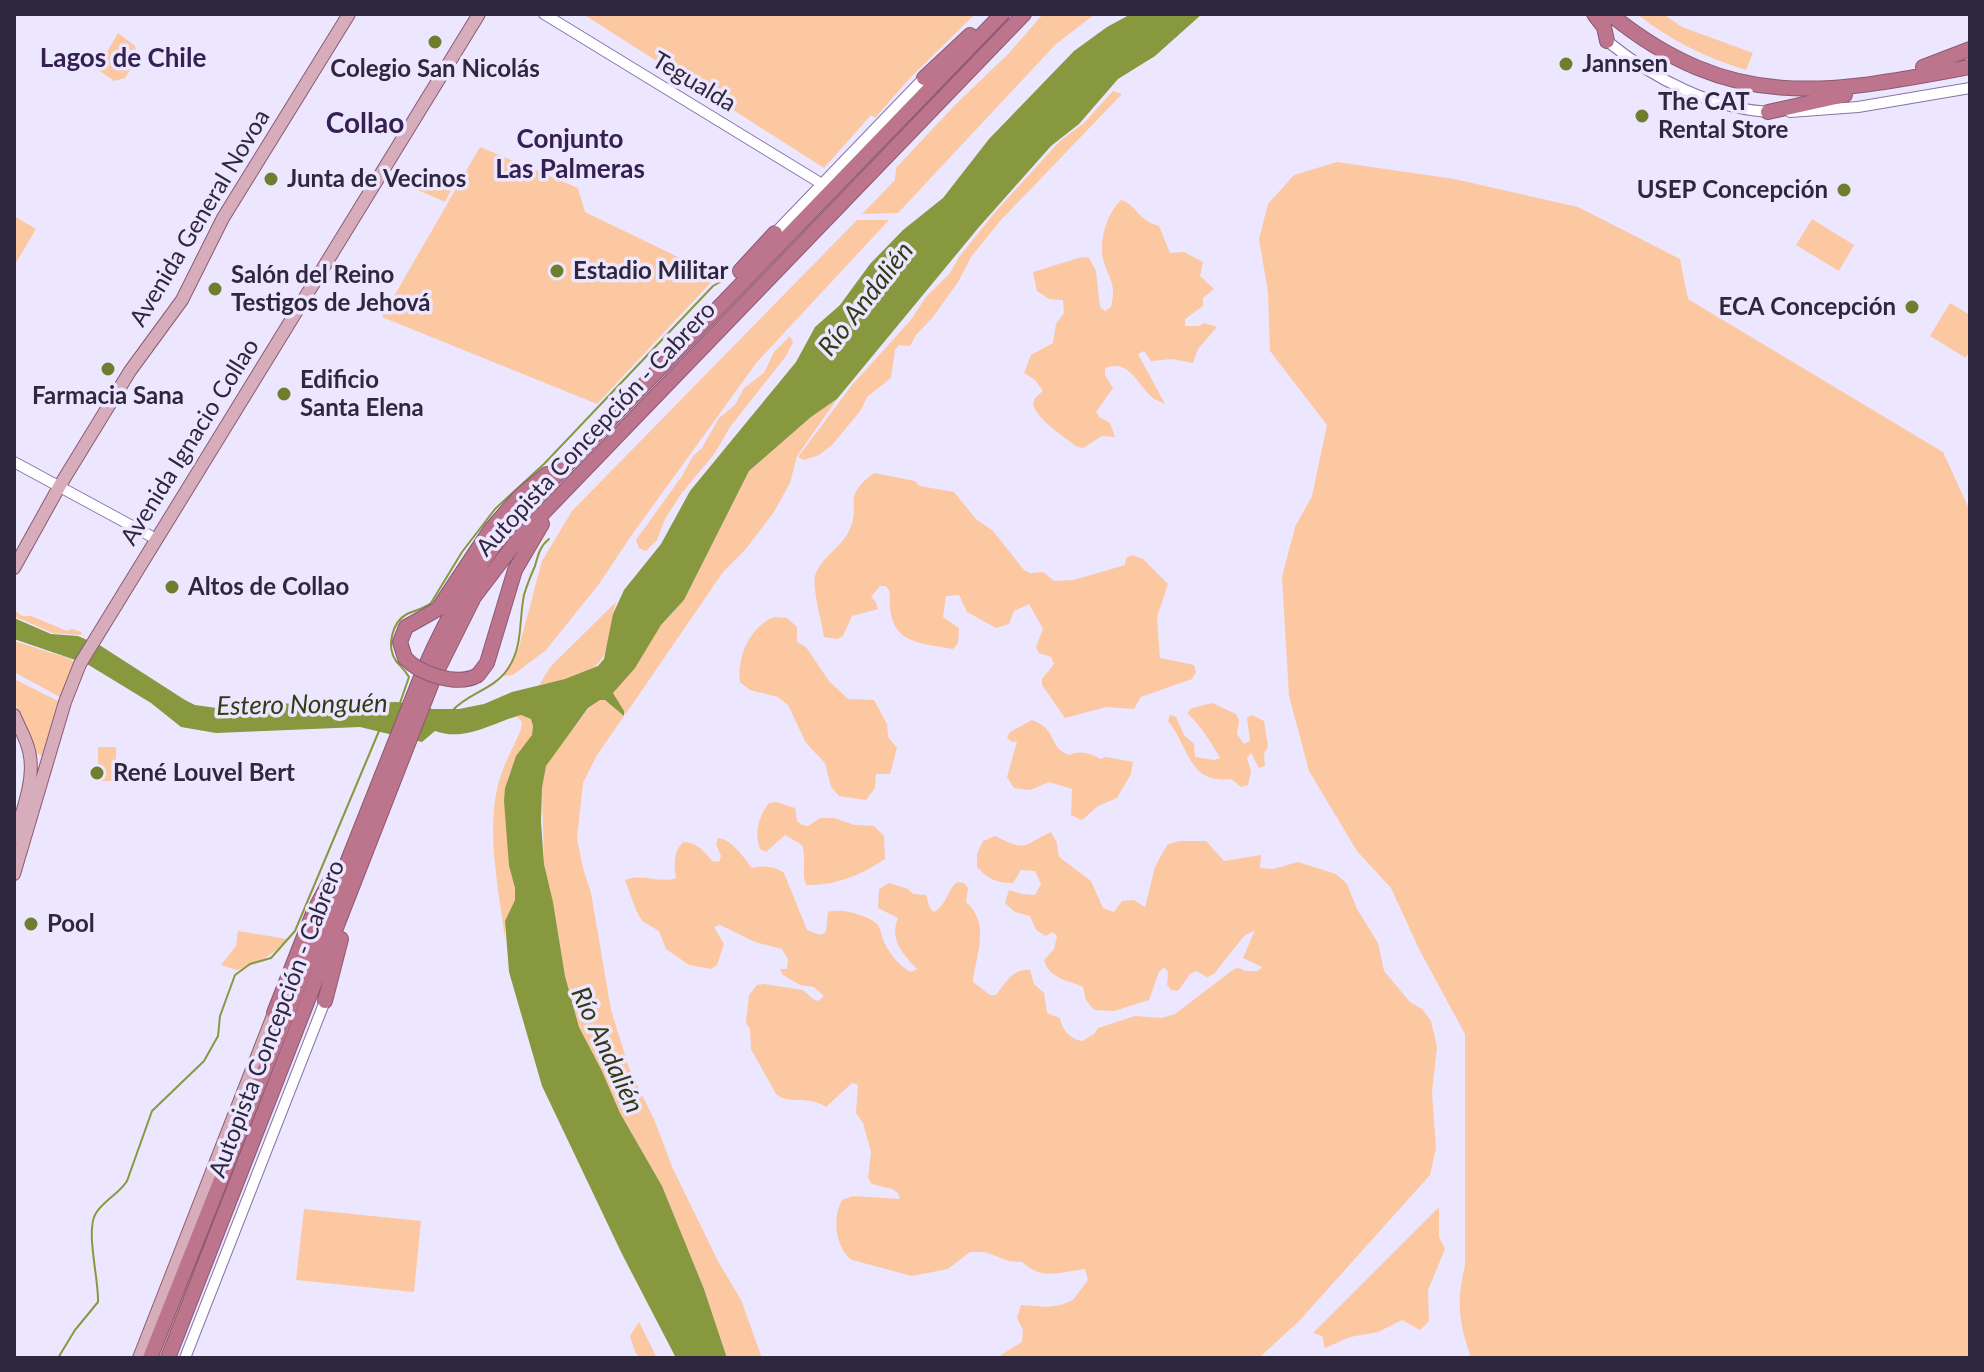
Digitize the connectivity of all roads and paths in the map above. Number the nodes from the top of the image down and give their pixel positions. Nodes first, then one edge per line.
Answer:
1 (349, 14) edge
2 (479, 14) edge
3 (544, 14) edge
4 (995, 14) edge
5 (1002, 14) edge
6 (1024, 14) edge
7 (1594, 14) edge
8 (1610, 14) edge
9 (1623, 14) edge
10 (1607, 41) joint
11 (1970, 49) edge
12 (1970, 58) edge
13 (1923, 67) junction
14 (1970, 67) edge
15 (924, 78) joint
16 (1887, 82) junction
17 (1970, 88) edge
18 (1768, 112) junction
19 (822, 184) junction
20 (775, 233) joint
21 (657, 371) junction
22 (583, 448) junction
23 (14, 462) edge
24 (570, 485) junction
25 (59, 487) junction
26 (156, 539) junction
27 (14, 568) edge
28 (422, 691) junction
29 (14, 715) edge
30 (401, 743) junction
31 (361, 825) junction
32 (14, 839) edge
33 (14, 874) edge
34 (354, 884) junction
35 (325, 1001) joint
36 (274, 1013) joint
37 (139, 1358) edge
38 (150, 1358) edge
39 (168, 1358) edge
40 (185, 1358) edge

1 - 25 main road, Avenida General Novoa
2 - 26 main road, Avenida Ignacio Collao
3 - 19 street, Tegualda
4 - 15 highway
5 - 21 highway, Autopista Concepción - Cabrero
6 - 24 highway, Autopista Concepción - Cabrero
7 - 10 highway
8 - 16 highway
9 - 13 highway
10 - 18 street
11 - 13 highway
12 - 13 highway
14 - 16 highway
15 - 19 street
16 - 18 highway
17 - 18 street
19 - 20 street
20 - 21 highway
21 - 22 highway, Autopista Concepción - Cabrero
22 - 24 highway, bridge
22 - 28 highway, Autopista Concepción - Cabrero
23 - 25 street
24 - 28 highway, Autopista Concepción - Cabrero
25 - 26 street
25 - 27 main road, Avenida General Novoa
26 - 33 main road, Avenida Ignacio Collao
28 - 30 highway, Autopista Concepción - Cabrero
29 - 32 main road
30 - 31 highway, Autopista Concepción - Cabrero
30 - 34 highway, Autopista Concepción - Cabrero
31 - 36 highway
31 - 38 highway, Autopista Concepción - Cabrero
34 - 35 highway
34 - 39 highway, Autopista Concepción - Cabrero
35 - 40 street
36 - 37 main road

